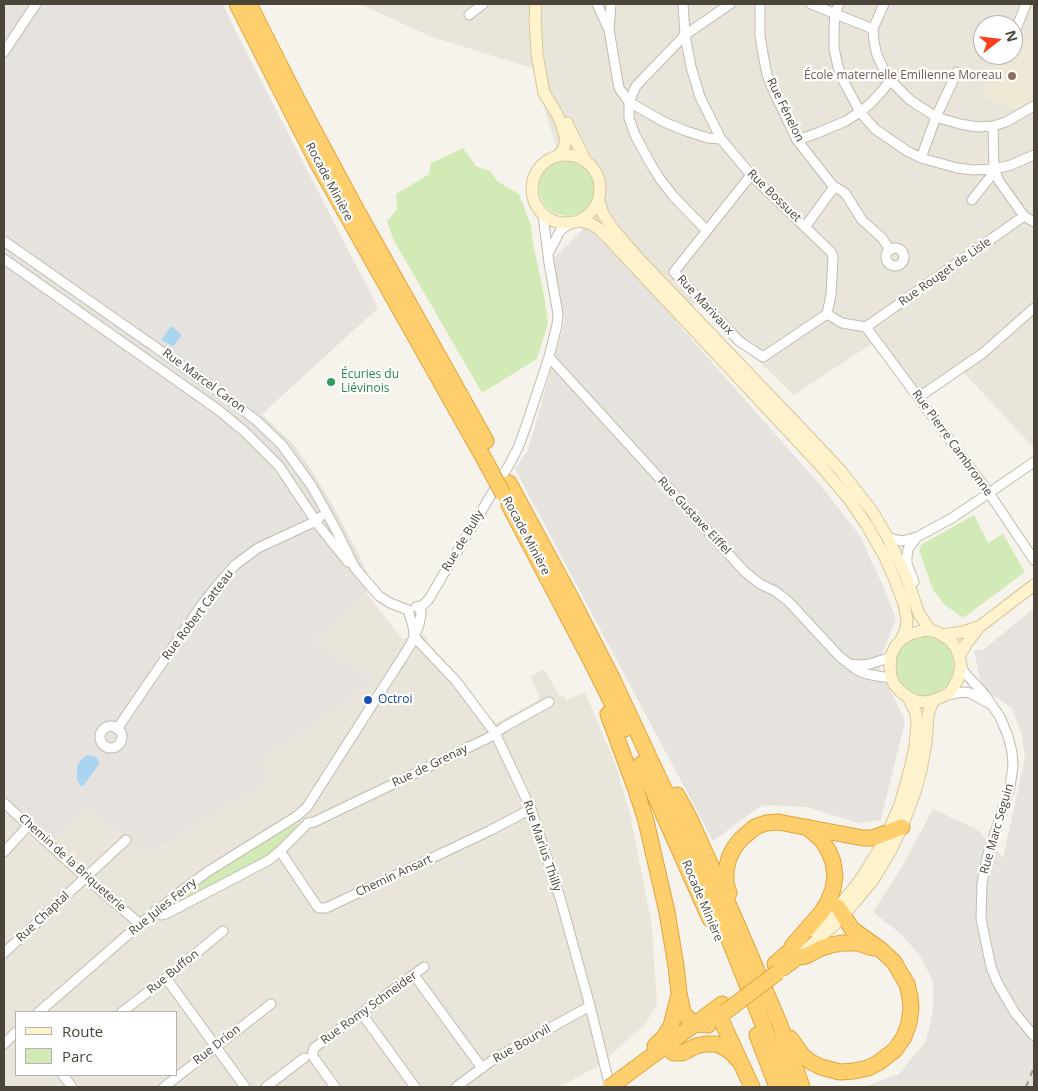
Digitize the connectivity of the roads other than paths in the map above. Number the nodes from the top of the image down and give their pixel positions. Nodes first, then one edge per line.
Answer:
1 (36, 4) edge
2 (237, 4) edge
3 (249, 4) edge
4 (483, 4) edge
5 (536, 4) edge
6 (597, 4) edge
7 (611, 4) edge
8 (684, 4) edge
9 (730, 4) edge
10 (760, 4) edge
11 (811, 4) edge
12 (839, 4) edge
13 (884, 4) edge
14 (835, 14) junction
15 (469, 15) dead end
16 (873, 29) junction
17 (609, 30) junction
18 (685, 35) junction
19 (4, 52) edge
20 (957, 72) dead end
21 (542, 78) junction
22 (890, 80) junction
23 (629, 102) junction
24 (1034, 106) edge
25 (860, 112) junction
26 (936, 117) junction
27 (993, 126) junction
28 (720, 139) junction
29 (798, 140) junction
30 (1034, 155) edge
31 (558, 156) junction
32 (921, 158) junction
33 (585, 160) junction
34 (994, 169) junction
35 (751, 175) junction
36 (833, 186) junction
37 (972, 200) dead end
38 (599, 201) junction
39 (543, 215) junction
40 (1024, 216) junction
41 (575, 222) junction
42 (1034, 222) edge
43 (805, 227) junction
44 (706, 230) junction
45 (4, 241) edge
46 (890, 250) dead end
47 (548, 254) junction
48 (4, 259) edge
49 (1034, 308) edge
50 (827, 314) junction
51 (866, 327) junction
52 (549, 357) junction
53 (919, 398) junction
54 (257, 421) junction
55 (246, 432) junction
56 (491, 460) junction
57 (1034, 462) edge
58 (506, 489) junction
59 (989, 493) junction
60 (327, 513) junction
61 (316, 520) junction
62 (917, 537) junction
63 (888, 538) junction
64 (1034, 560) edge
65 (355, 568) junction
66 (1034, 584) edge
67 (914, 599) junction
68 (420, 606) junction
69 (408, 610) junction
70 (979, 627) junction
71 (937, 633) junction
72 (414, 635) junction
73 (901, 640) junction
74 (891, 657) junction
75 (590, 659) junction
76 (960, 661) junction
77 (849, 664) junction
78 (891, 677) junction
79 (612, 678) junction
80 (946, 695) junction
81 (908, 697) junction
82 (934, 700) junction
83 (550, 702) dead end
84 (990, 704) junction
85 (117, 729) dead end
86 (495, 733) junction
87 (4, 803) edge
88 (530, 810) junction
89 (297, 816) junction
90 (308, 822) junction
91 (28, 826) junction
92 (805, 826) junction
93 (894, 830) junction
94 (126, 840) dead end
95 (280, 851) junction
96 (4, 852) edge
97 (85, 877) junction
98 (156, 910) junction
99 (841, 912) junction
100 (734, 917) junction
101 (140, 924) junction
102 (223, 931) dead end
103 (880, 949) junction
104 (4, 953) edge
105 (794, 954) junction
106 (424, 967) dead end
107 (414, 975) junction
108 (166, 978) junction
109 (679, 993) junction
110 (271, 1004) dead end
111 (590, 1006) junction
112 (40, 1011) edge
113 (123, 1011) edge
114 (362, 1014) junction
115 (714, 1015) junction
116 (780, 1025) junction
117 (15, 1033) edge
118 (1032, 1034) edge
119 (4, 1044) edge
120 (216, 1046) junction
121 (673, 1053) junction
122 (304, 1058) dead end
123 (743, 1066) junction
124 (482, 1068) junction
125 (64, 1076) edge
126 (178, 1076) edge
127 (178, 1076) edge
128 (616, 1086) edge
129 (72, 1087) edge
130 (164, 1087) edge
131 (245, 1087) edge
132 (266, 1087) edge
133 (335, 1087) edge
134 (415, 1087) edge
135 (456, 1087) edge
136 (752, 1087) edge
137 (777, 1087) edge
138 (788, 1087) edge
139 (802, 1087) edge

1 - 19 street
2 - 56 highway, Rocade Minière
3 - 56 highway, Rocade Minière
4 - 15 street
5 - 21 main road
6 - 17 street
7 - 17 street
8 - 18 street, Rue Bossuet
9 - 18 street
10 - 29 street, Rue Fénelon
11 - 14 street
12 - 14 street
13 - 16 street
14 - 16 street
14 - 25 street
16 - 22 street
17 - 23 street
18 - 23 street
18 - 28 street, Rue Bossuet
20 - 26 street
21 - 31 main road
21 - 33 main road
22 - 25 street
22 - 26 street
23 - 28 street
23 - 44 street
24 - 27 street
25 - 29 street
25 - 32 street
26 - 27 street
26 - 32 street
27 - 34 street
28 - 35 street, Rue Bossuet
29 - 36 street, Rue Fénelon
30 - 34 street
31 - 33 main road
31 - 39 main road
32 - 34 street
33 - 38 main road
34 - 37 street
34 - 40 street
35 - 43 street, Rue Bossuet
35 - 44 street, Rue Marivaux
36 - 43 street
36 - 46 street, Rue Fénelon
38 - 41 main road
38 - 63 main road
39 - 41 main road
39 - 47 street, Rue de Bully
40 - 42 street
40 - 51 street, Rue Rouget de Lisle
41 - 47 street
41 - 73 main road
43 - 50 street, Rue Bossuet
44 - 50 street, Rue Marivaux
45 - 54 street, Rue Marcel Caron
47 - 52 street, Rue de Bully
48 - 55 street, Rue Marcel Caron
49 - 53 street
50 - 51 street
51 - 53 street, Rue Pierre Cambronne
52 - 68 street, Rue de Bully
52 - 77 street, Rue Gustave Eiffel
53 - 59 street, Rue Pierre Cambronne
54 - 55 street
54 - 60 street, Rue Marcel Caron
55 - 61 street, Rue Marcel Caron
56 - 58 highway, Rocade Minière
57 - 59 street
58 - 75 highway, Rocade Minière
58 - 79 highway, Rocade Minière
59 - 62 street
59 - 64 street, Rue Pierre Cambronne
60 - 61 street, Rue Robert Catteau
60 - 65 street, Rue Marcel Caron
61 - 65 street, Rue Marcel Caron
61 - 85 street, Rue Robert Catteau
62 - 63 street
62 - 67 street
63 - 67 main road
65 - 69 street, Rue Marcel Caron
66 - 70 main road
67 - 71 main road
68 - 69 street
68 - 72 street
69 - 72 street
70 - 71 main road
70 - 76 main road
71 - 73 main road
71 - 76 main road
72 - 86 street, Rue Marius Thilly
72 - 89 street
73 - 74 main road
74 - 77 street
74 - 78 main road
75 - 109 highway
75 - 137 highway, Rocade Minière
76 - 80 main road
76 - 84 street, Rue Marc Seguin
77 - 78 street, Rue Gustave Eiffel
78 - 81 main road
79 - 100 highway
79 - 138 highway, Rocade Minière
80 - 82 main road
80 - 84 street
81 - 82 main road
81 - 93 main road
82 - 93 main road
83 - 86 street, Rue de Grenay
84 - 118 street, Rue Marc Seguin
86 - 88 street, Rue Marius Thilly
86 - 90 street, Rue de Grenay
87 - 91 street, Chemin de la Briqueterie
88 - 95 street, Chemin Ansart
88 - 111 street, Rue Marius Thilly
89 - 90 street
89 - 98 street, Rue Jules Ferry
90 - 95 street
91 - 96 street
91 - 97 street, Chemin de la Briqueterie
92 - 93 highway
92 - 100 highway
92 - 105 highway
93 - 99 main road
94 - 97 street, Rue Chaptal
95 - 98 street
97 - 101 street, Chemin de la Briqueterie
97 - 104 street, Rue Chaptal
98 - 101 street, Rue Jules Ferry
99 - 103 highway
99 - 105 main road
100 - 116 highway
101 - 112 street, Rue Jules Ferry
102 - 108 street, Rue Buffon
103 - 105 highway
103 - 116 highway
105 - 115 highway, bridge
106 - 107 street, Rue Romy Schneider
107 - 114 street, Rue Romy Schneider
107 - 124 street
108 - 113 street, Rue Buffon
108 - 120 street
109 - 115 highway
109 - 128 highway
110 - 120 street, Rue Drion
111 - 124 street, Rue Bourvil
111 - 128 street, Rue Marius Thilly
114 - 133 street, Rue Romy Schneider
114 - 134 street
115 - 121 highway
115 - 123 highway
115 - 128 highway
116 - 139 highway
117 - 119 street
120 - 126 street, Rue Drion
120 - 131 street
121 - 123 highway
121 - 128 highway
122 - 132 street
123 - 136 highway
124 - 135 street, Rue Bourvil
125 - 129 street
127 - 130 street, Rue Drion

